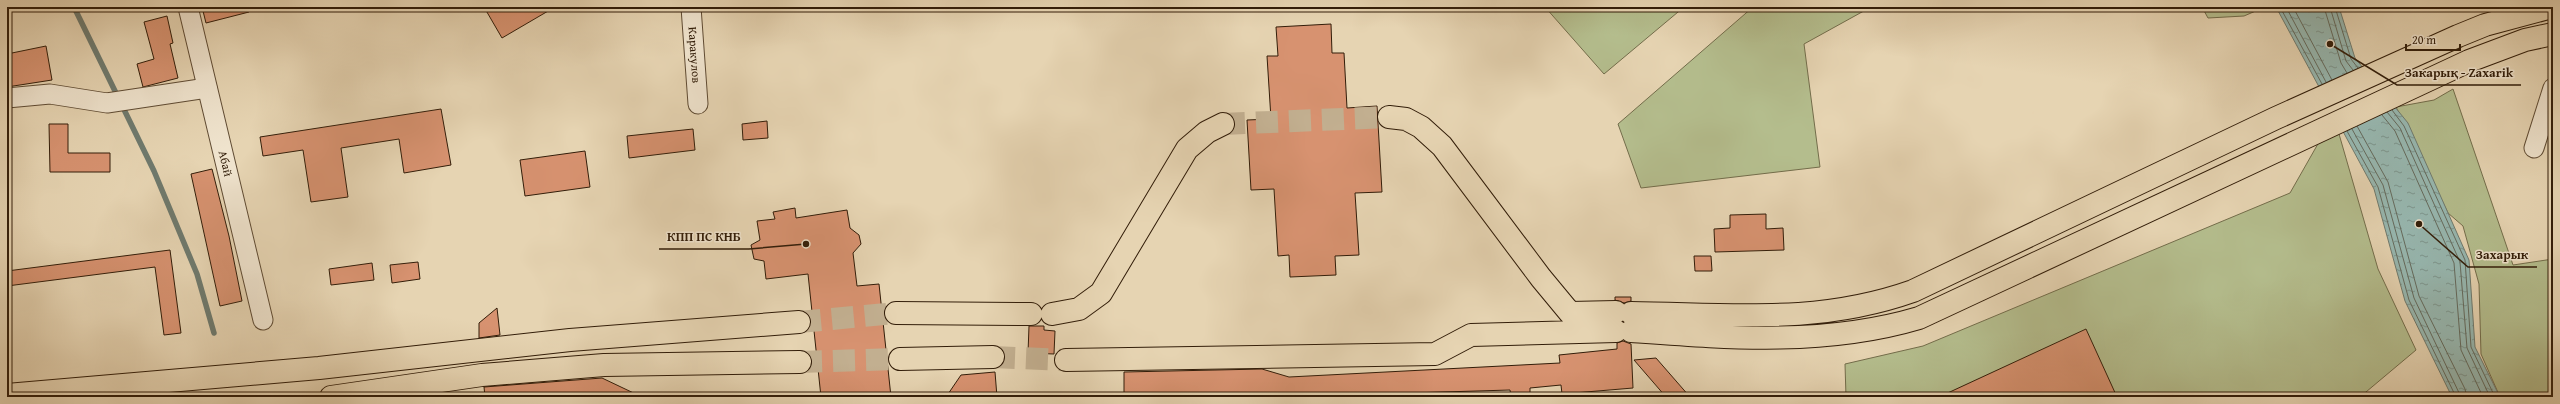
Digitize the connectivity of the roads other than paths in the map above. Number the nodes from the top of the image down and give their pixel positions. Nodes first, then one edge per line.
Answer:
1 (188, 7) edge
2 (691, 7) edge
3 (2552, 7) edge
4 (2516, 17) junction
5 (2553, 34) edge
6 (2526, 40) junction
7 (207, 88) junction
8 (2553, 88) edge
9 (7, 98) edge
10 (698, 104) dead end
11 (1389, 117) tunnel mouth
12 (1223, 124) tunnel mouth
13 (2534, 148) dead end
14 (896, 313) tunnel mouth
15 (263, 320) dead end
16 (800, 322) tunnel mouth
17 (1624, 322) junction
18 (993, 357) tunnel mouth
19 (900, 359) tunnel mouth
20 (1066, 360) tunnel mouth
21 (800, 362) tunnel mouth
22 (357, 363) junction
23 (362, 392) junction
24 (46, 394) edge
25 (7, 395) edge
26 (331, 397) edge

1 - 7 street, Абай
2 - 10 street, Каракулов
3 - 4 highway
4 - 6 highway
4 - 17 highway
5 - 6 highway
6 - 17 highway
7 - 9 street
7 - 15 street, Абай
8 - 13 street
11 - 17 highway
12 - 14 highway
16 - 22 highway
17 - 20 highway
18 - 19 highway
21 - 23 highway
22 - 23 highway
22 - 24 highway
23 - 26 highway
24 - 25 highway

